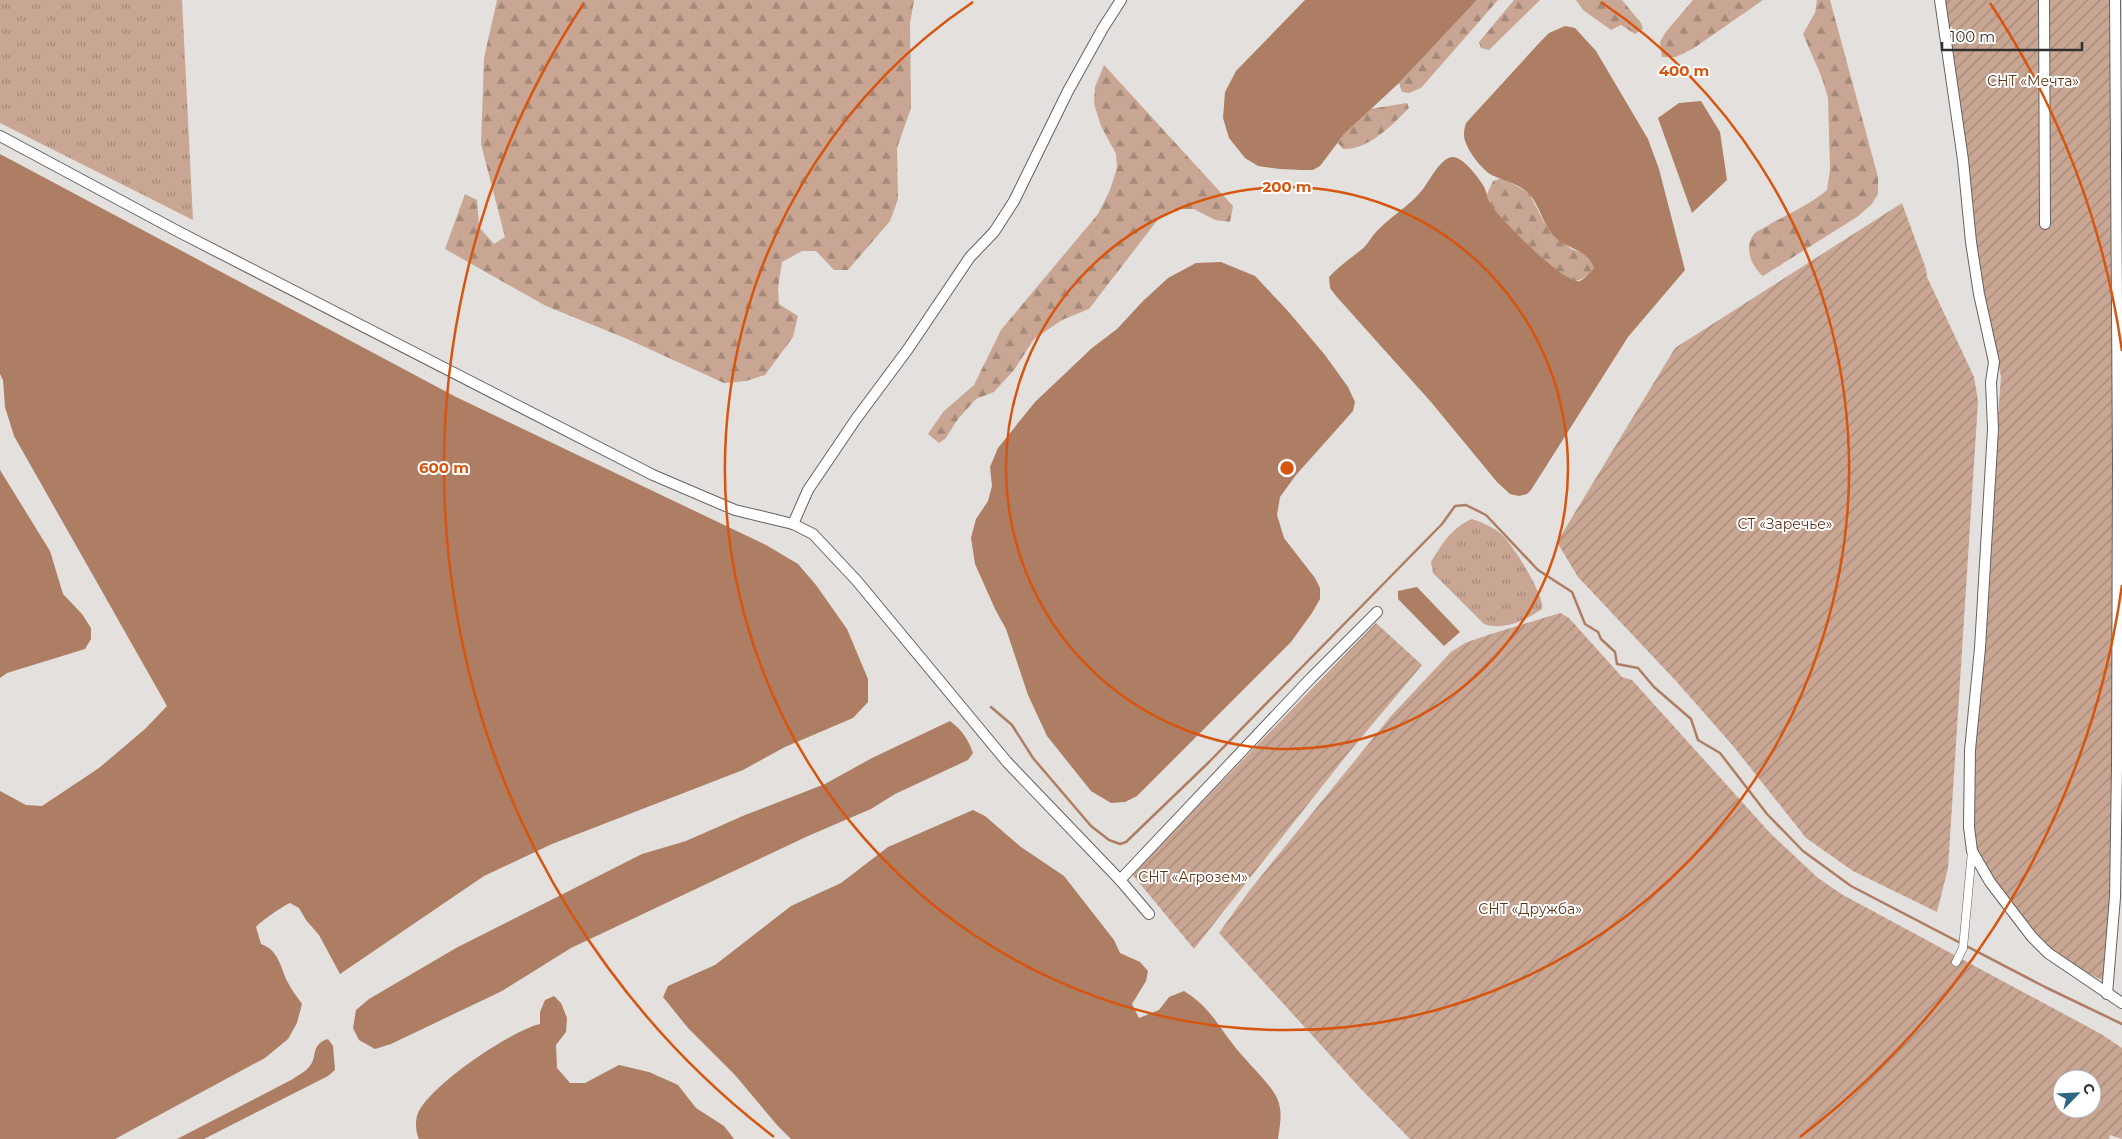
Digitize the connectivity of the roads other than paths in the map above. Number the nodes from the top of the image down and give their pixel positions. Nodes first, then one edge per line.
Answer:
1 (1121, 0) edge
2 (1940, 0) edge
3 (2044, 0) edge
4 (2115, 0) edge
5 (0, 136) edge
6 (2045, 224) dead end
7 (793, 524) junction
8 (1377, 612) dead end
9 (1972, 852) junction
10 (1120, 880) junction
11 (1149, 914) dead end
12 (1956, 962) dead end
13 (2107, 994) junction
14 (2122, 1003) edge

1 - 7 street
2 - 9 street
3 - 6 street
4 - 13 street
5 - 7 street
7 - 10 street
8 - 10 street
9 - 12 street
9 - 13 street
10 - 11 street
13 - 14 street

